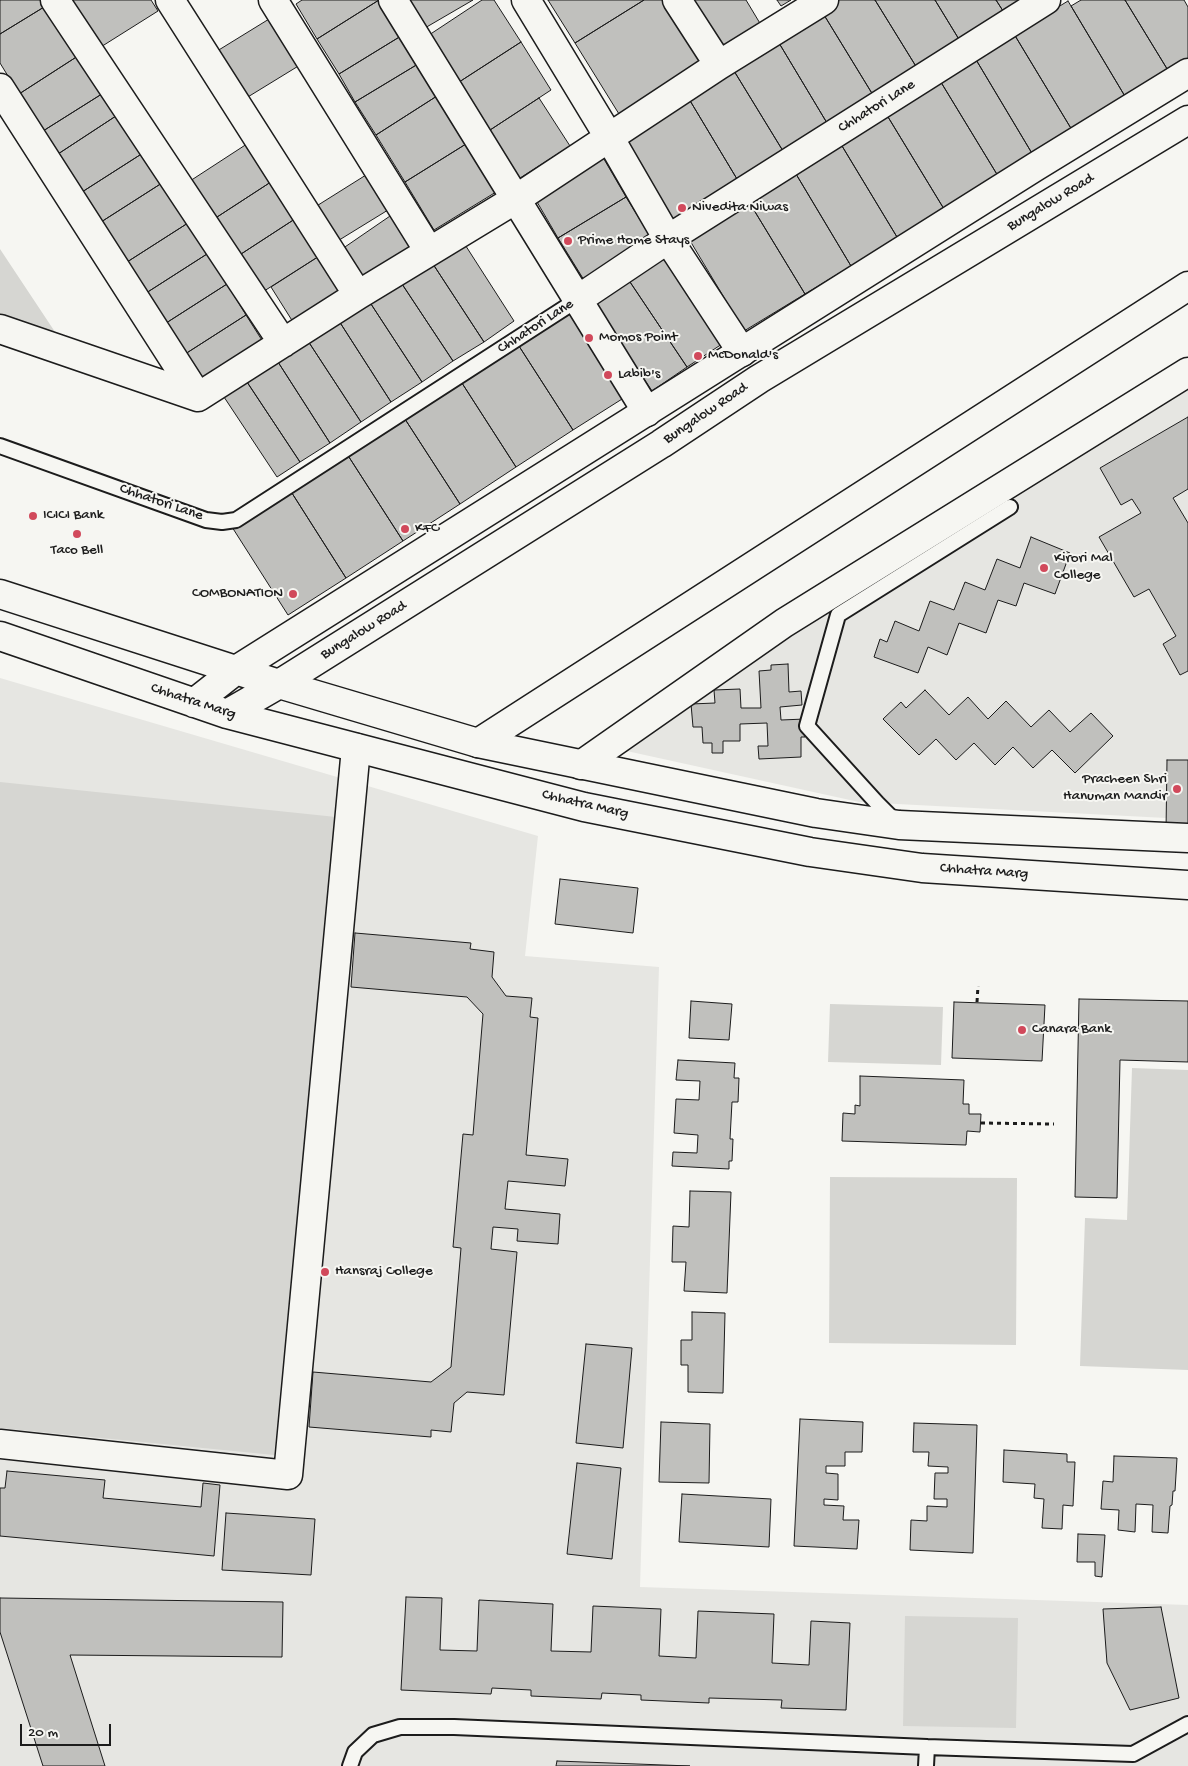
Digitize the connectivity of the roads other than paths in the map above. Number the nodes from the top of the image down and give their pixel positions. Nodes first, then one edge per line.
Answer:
1 (54, 0) edge
2 (170, 0) edge
3 (273, 0) edge
4 (393, 0) edge
5 (526, 0) edge
6 (677, 0) edge
7 (824, 0) edge
8 (1046, 0) edge
9 (719, 65) junction
10 (1188, 73) edge
11 (0, 88) edge
12 (1188, 120) edge
13 (609, 137) junction
14 (516, 199) junction
15 (668, 239) junction
16 (430, 251) junction
17 (1188, 286) edge
18 (358, 295) junction
19 (577, 300) junction
20 (0, 329) edge
21 (282, 343) junction
22 (742, 352) junction
23 (1188, 372) edge
24 (198, 397) junction
25 (647, 412) junction
26 (0, 446) edge
27 (1010, 507) dead end
28 (0, 594) edge
29 (0, 636) edge
30 (236, 670) junction
31 (279, 684) junction
32 (194, 703) junction
33 (226, 714) junction
34 (478, 743) junction
35 (356, 748) junction
36 (581, 765) junction
37 (899, 824) junction
38 (1188, 838) edge
39 (1188, 885) edge
40 (0, 1444) edge
41 (1188, 1724) edge
42 (927, 1747) junction
43 (350, 1766) edge
44 (926, 1766) edge

1 - 21 street
2 - 18 street
3 - 16 street
4 - 14 street
5 - 13 street
6 - 9 street
7 - 9 street
8 - 15 street, Chhatori Lane
9 - 13 street
10 - 22 street
11 - 24 street
12 - 31 street, Bungalow Road
13 - 14 street
13 - 15 street
14 - 16 street
14 - 19 street
15 - 19 street, Chhatori Lane
15 - 22 street
16 - 18 street
17 - 34 street
18 - 21 street
19 - 25 street
19 - 26 lane, Chhatori Lane
20 - 24 street
21 - 24 street
22 - 25 street
23 - 36 street
25 - 30 street
27 - 37 lane
28 - 30 street
29 - 32 street, Chhatra Marg
30 - 31 street
30 - 32 street
31 - 33 street, Bungalow Road
31 - 34 street
32 - 33 street, Chhatra Marg
33 - 35 street, Chhatra Marg
34 - 36 street
35 - 39 street, Chhatra Marg
35 - 40 street
36 - 37 street
37 - 38 street
41 - 42 lane
42 - 43 lane
42 - 44 lane

